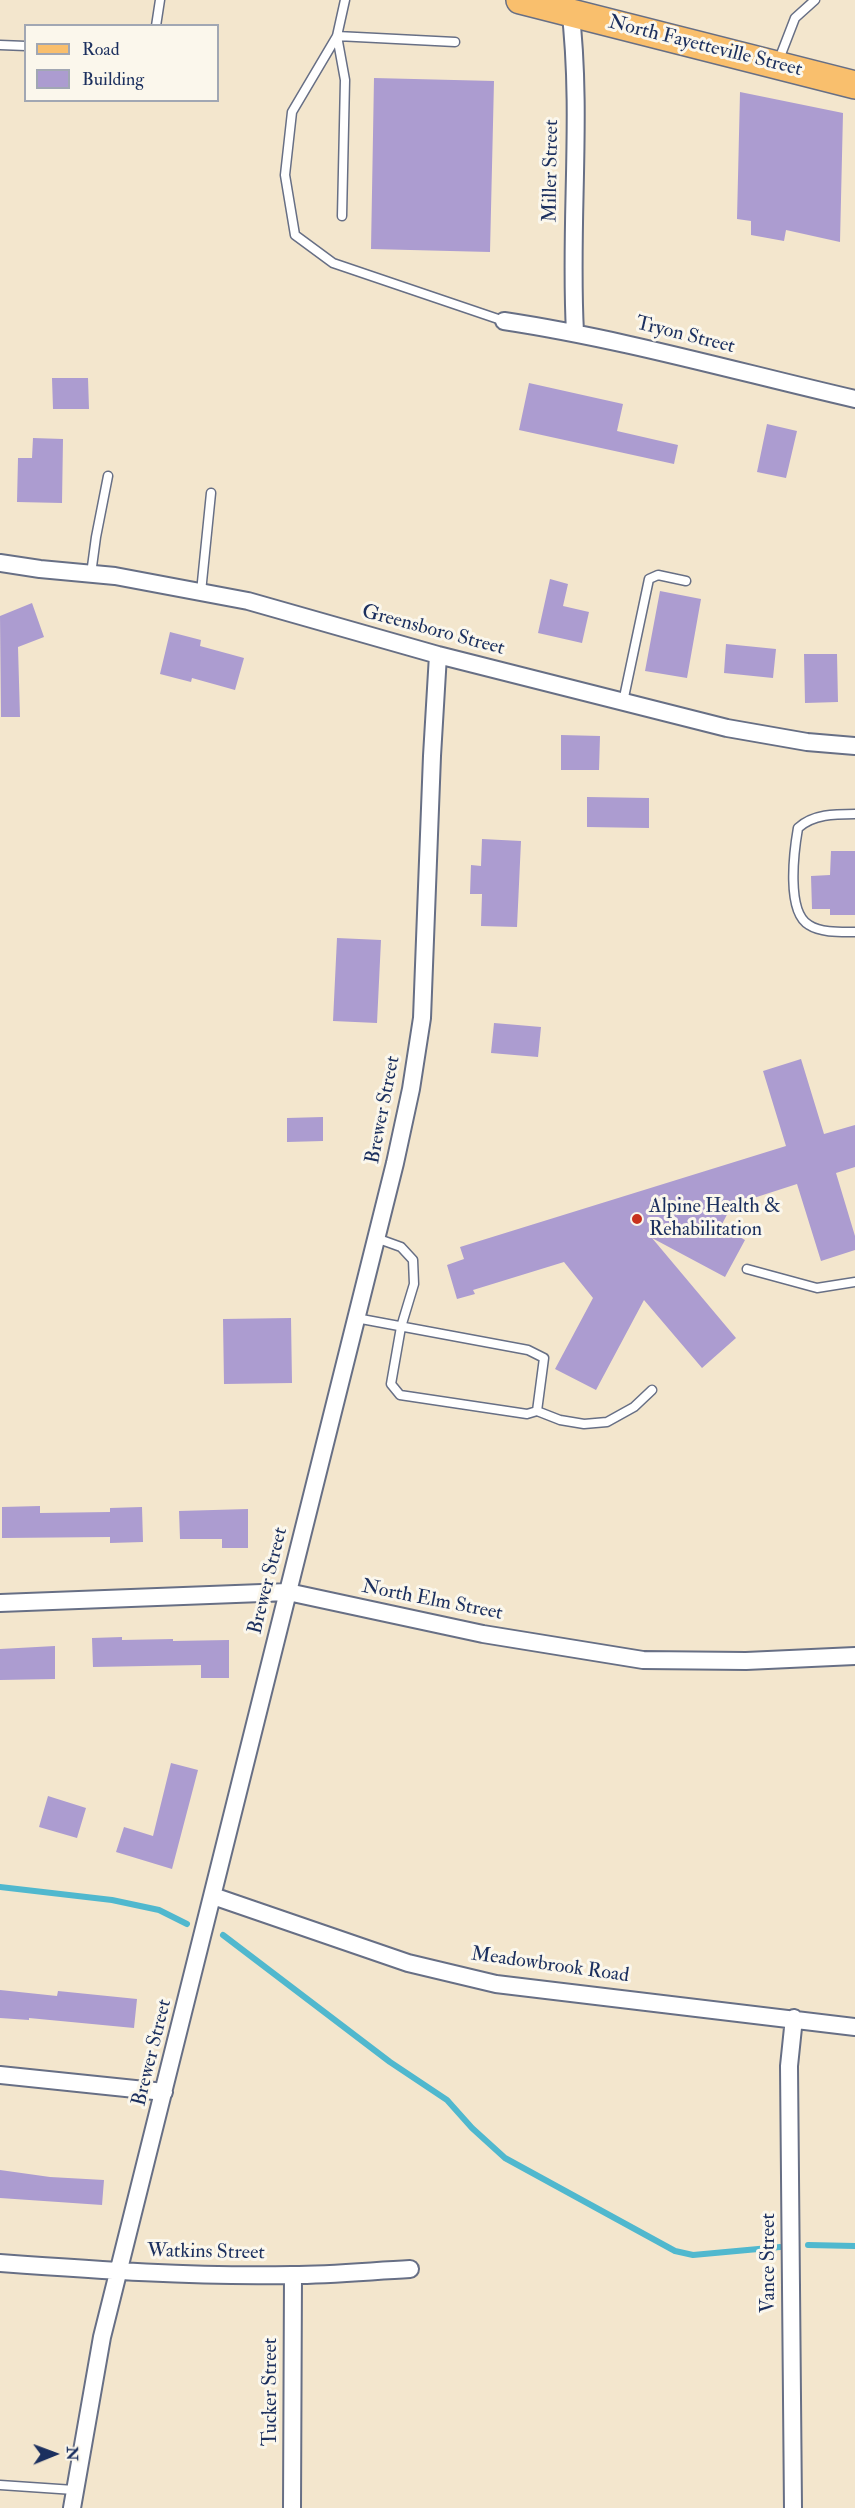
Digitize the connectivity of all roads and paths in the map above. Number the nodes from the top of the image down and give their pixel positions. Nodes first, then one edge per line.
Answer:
1 (160, 0) edge
2 (345, 0) edge
3 (520, 0) edge
4 (816, 0) edge
5 (570, 6) edge
6 (156, 24) edge
7 (337, 36) junction
8 (455, 42) dead end
9 (0, 45) edge
10 (24, 46) edge
11 (777, 66) junction
12 (855, 85) edge
13 (342, 216) dead end
14 (504, 321) joint
15 (575, 332) junction
16 (855, 399) edge
17 (108, 476) dead end
18 (210, 493) dead end
19 (0, 563) edge
20 (91, 574) junction
21 (686, 581) dead end
22 (201, 592) junction
23 (438, 655) junction
24 (623, 703) junction
25 (855, 746) edge
26 (855, 814) edge
27 (855, 932) edge
28 (376, 1238) junction
29 (747, 1269) dead end
30 (855, 1282) edge
31 (356, 1318) junction
32 (401, 1327) junction
33 (652, 1390) dead end
34 (537, 1411) junction
35 (288, 1592) junction
36 (0, 1603) edge
37 (855, 1656) edge
38 (213, 1896) junction
39 (794, 2018) junction
40 (855, 2027) edge
41 (0, 2074) edge
42 (164, 2092) junction
43 (0, 2263) edge
44 (411, 2269) dead end
45 (120, 2272) junction
46 (293, 2275) junction
47 (0, 2485) edge
48 (74, 2490) junction
49 (72, 2508) edge
50 (292, 2508) edge
51 (793, 2508) edge

1 - 6 lane
2 - 7 lane
3 - 5 main road, North Fayetteville Street
4 - 11 lane
5 - 11 main road, North Fayetteville Street
5 - 15 street, Miller Street
7 - 8 lane
7 - 13 lane
7 - 14 lane
9 - 10 lane
11 - 12 main road, North Fayetteville Street
14 - 15 street, Tryon Street
15 - 16 street, Tryon Street
17 - 20 lane
18 - 22 lane
19 - 20 street, Greensboro Street
20 - 22 street, Greensboro Street
21 - 24 lane
22 - 23 street, Greensboro Street
23 - 24 street, Greensboro Street
23 - 28 street, Brewer Street
24 - 25 street, Greensboro Street
26 - 27 lane
28 - 31 street, Brewer Street
28 - 32 lane
29 - 30 lane
31 - 32 lane
31 - 35 street, Brewer Street
32 - 34 lane
32 - 34 lane
33 - 34 lane
35 - 36 street, North Elm Street
35 - 37 street, North Elm Street
35 - 38 street, Brewer Street
38 - 39 street, Meadowbrook Road
38 - 42 street, Brewer Street
39 - 40 street, Meadowbrook Road
39 - 51 street, Vance Street
41 - 42 street
42 - 45 street, Brewer Street
43 - 45 street, Watkins Street
44 - 46 street, Watkins Street
45 - 46 street, Watkins Street
45 - 48 street, Brewer Street
46 - 50 street, Tucker Street
47 - 48 lane
48 - 49 street, Brewer Street

